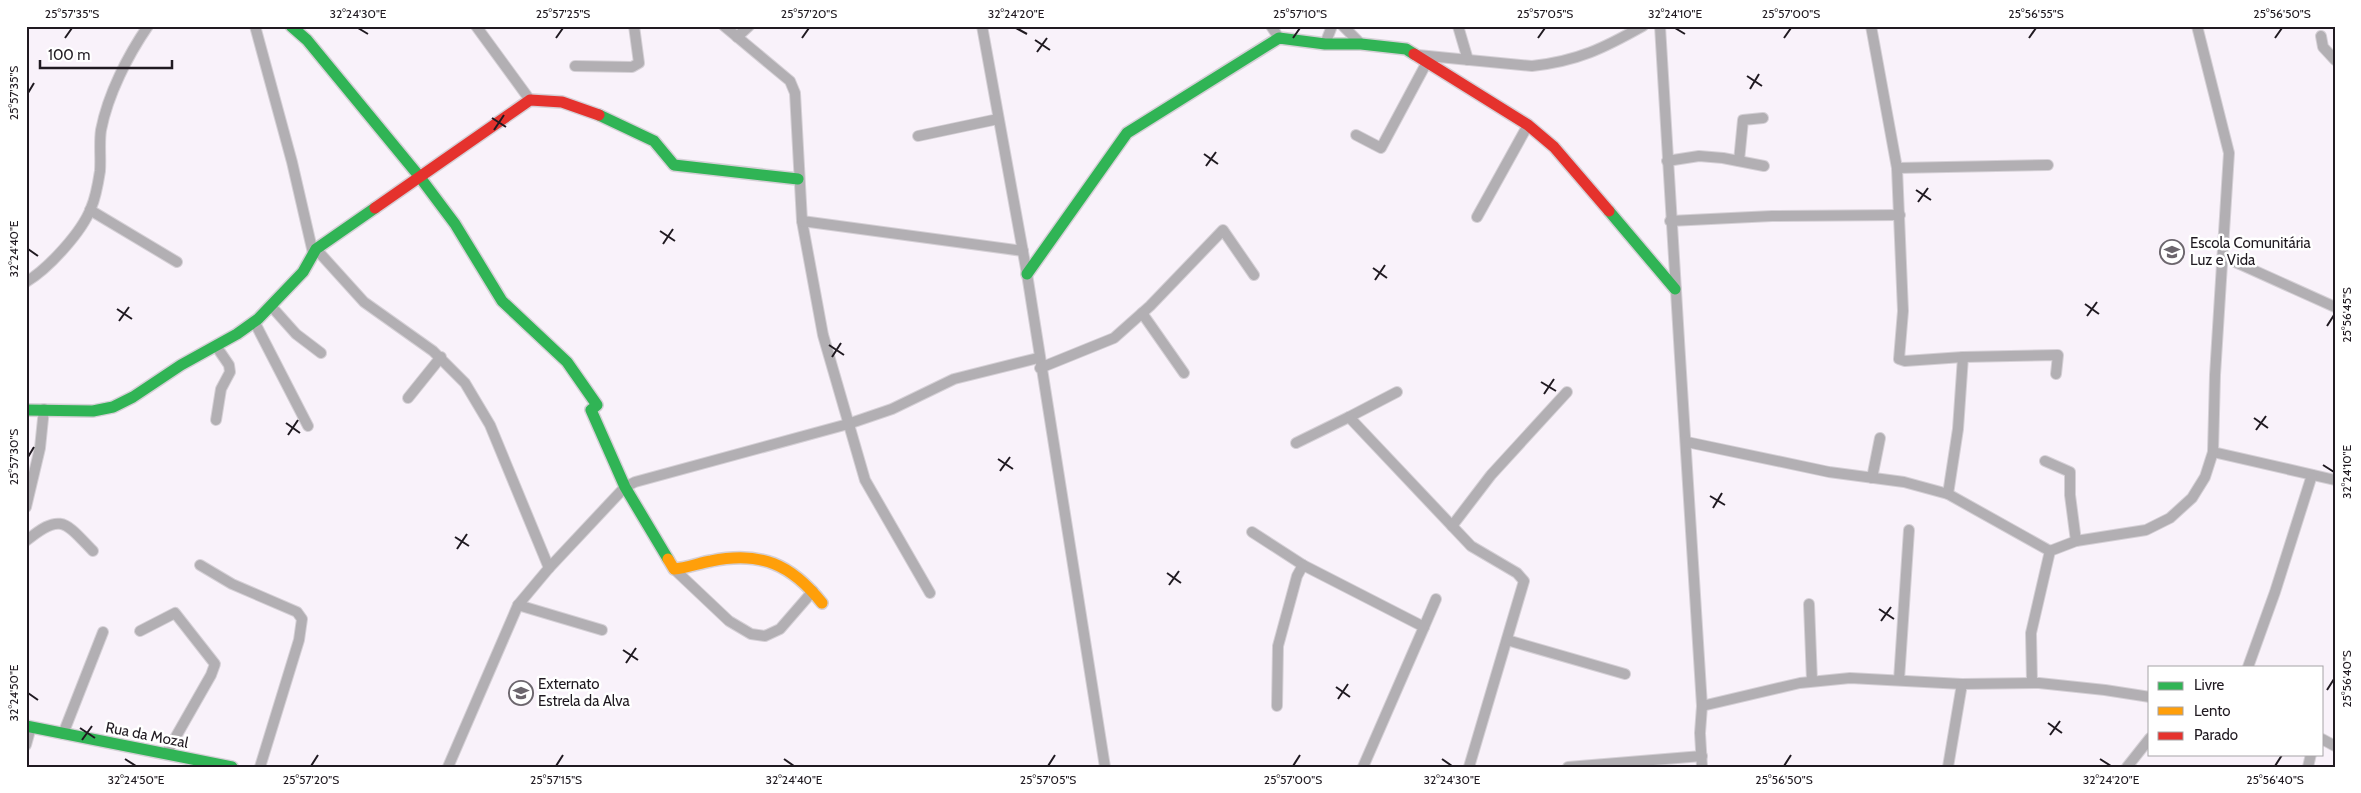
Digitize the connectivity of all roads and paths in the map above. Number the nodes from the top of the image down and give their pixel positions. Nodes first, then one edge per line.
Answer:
1 (148, 26) edge
2 (255, 26) edge
3 (291, 26) edge
4 (476, 26) edge
5 (634, 26) edge
6 (724, 26) edge
7 (749, 26) edge
8 (982, 26) edge
9 (1271, 26) edge
10 (1332, 26) edge
11 (1343, 26) edge
12 (1458, 26) edge
13 (1643, 26) edge
14 (1660, 26) edge
15 (1871, 26) edge
16 (2198, 26) edge
17 (2321, 36) dead end
18 (737, 37) junction
19 (1279, 38) junction
20 (1326, 44) junction
21 (1361, 44) junction
22 (1415, 55) junction
23 (1468, 60) junction
24 (2335, 60) edge
25 (1427, 62) junction
26 (575, 66) dead end
27 (530, 100) junction
28 (1763, 118) dead end
29 (998, 119) junction
30 (1528, 125) junction
31 (1356, 135) dead end
32 (918, 136) dead end
33 (1667, 161) junction
34 (1739, 161) junction
35 (2048, 164) dead end
36 (1764, 166) dead end
37 (1896, 168) junction
38 (419, 176) junction
39 (798, 179) junction
40 (90, 210) junction
41 (1900, 215) junction
42 (1477, 217) dead end
43 (802, 221) junction
44 (1670, 221) junction
45 (315, 251) junction
46 (1023, 252) junction
47 (2224, 257) junction
48 (177, 262) dead end
49 (1027, 274) junction
50 (1254, 275) dead end
51 (26, 282) edge
52 (1675, 288) junction
53 (272, 306) junction
54 (2335, 307) edge
55 (1142, 313) junction
56 (255, 323) junction
57 (216, 346) junction
58 (321, 353) dead end
59 (441, 357) junction
60 (1963, 357) junction
61 (1039, 363) junction
62 (1184, 373) dead end
63 (2056, 374) dead end
64 (1397, 392) dead end
65 (1567, 392) dead end
66 (408, 398) dead end
67 (44, 409) junction
68 (26, 410) edge
69 (1349, 417) junction
70 (216, 420) dead end
71 (848, 424) junction
72 (308, 426) dead end
73 (1880, 438) dead end
74 (1296, 442) dead end
75 (1687, 442) junction
76 (2213, 452) junction
77 (2045, 461) dead end
78 (2312, 475) junction
79 (1872, 478) junction
80 (2335, 480) edge
81 (625, 487) junction
82 (1948, 494) junction
83 (26, 507) edge
84 (1452, 526) junction
85 (1909, 530) dead end
86 (1252, 532) dead end
87 (26, 541) edge
88 (2076, 541) junction
89 (93, 551) dead end
90 (2050, 551) junction
91 (1304, 564) junction
92 (200, 565) dead end
93 (549, 568) junction
94 (674, 569) junction
95 (813, 592) junction
96 (930, 593) dead end
97 (1436, 598) dead end
98 (822, 603) dead end
99 (1809, 604) dead end
100 (518, 605) junction
101 (1424, 627) junction
102 (602, 630) dead end
103 (140, 631) dead end
104 (103, 632) dead end
105 (1507, 640) junction
106 (2248, 666) edge
107 (1625, 674) dead end
108 (1900, 680) junction
109 (1812, 681) junction
110 (2032, 683) junction
111 (1962, 684) junction
112 (2148, 697) edge
113 (1277, 706) dead end
114 (1702, 706) junction
115 (28, 727) edge
116 (63, 734) junction
117 (2148, 741) edge
118 (26, 745) edge
119 (166, 754) junction
120 (1702, 762) edge
121 (1621, 764) edge
122 (232, 767) edge
123 (260, 767) edge
124 (448, 767) edge
125 (1105, 767) edge
126 (1363, 767) edge
127 (1469, 767) edge
128 (1568, 767) edge
129 (1948, 767) edge
130 (2127, 767) edge

1 - 40 street
2 - 45 street
3 - 38 street
4 - 27 street
5 - 26 street
6 - 18 street
7 - 18 street
8 - 29 street
9 - 19 street
10 - 20 street
11 - 21 street
12 - 23 street
13 - 23 street
14 - 33 street
15 - 37 street
16 - 47 street
17 - 24 street
18 - 39 street
19 - 20 street
19 - 49 street
20 - 21 street
21 - 22 street
22 - 23 street
22 - 25 street
25 - 30 street
25 - 31 street
27 - 38 street
27 - 39 street
28 - 34 street
29 - 32 street
29 - 46 street
30 - 42 street
30 - 52 street
33 - 34 street
33 - 44 street
34 - 36 street
35 - 37 street
37 - 41 street
38 - 45 street
38 - 81 street
39 - 43 street
40 - 48 street
40 - 51 street
41 - 44 street
41 - 60 street
43 - 46 street
43 - 71 street
44 - 52 street
45 - 53 street
45 - 59 street
46 - 49 street
47 - 54 street
47 - 76 street
49 - 61 street
50 - 55 street
52 - 75 street
53 - 56 street
53 - 58 street
55 - 61 street
55 - 62 street
56 - 57 street
56 - 72 street
57 - 67 street
57 - 70 street
59 - 66 street
59 - 93 street
60 - 63 street
60 - 82 street
61 - 71 street
61 - 125 street
64 - 69 street
65 - 84 street
67 - 68 street
67 - 83 street
69 - 74 street
69 - 84 street
71 - 81 street
71 - 96 street
73 - 79 street
75 - 79 street
75 - 114 street
76 - 78 street
76 - 88 street
77 - 88 street
78 - 80 street
78 - 106 street
79 - 82 street
81 - 93 street
81 - 94 street
82 - 90 street
84 - 105 street
85 - 108 street
86 - 91 street
87 - 89 street
88 - 90 street
90 - 110 street
91 - 101 street
91 - 113 street
92 - 123 street
93 - 100 street
94 - 95 street
94 - 95 street
95 - 98 street
97 - 101 street
99 - 109 street
100 - 102 street
100 - 124 street
101 - 126 street
103 - 119 street
104 - 116 street
105 - 107 street
105 - 127 street
108 - 109 street
108 - 111 street
109 - 114 street
110 - 111 street
110 - 112 street
111 - 129 street
114 - 120 street
115 - 116 street, Rua da Mozal
115 - 118 street
116 - 119 street, Rua da Mozal
117 - 130 street
119 - 122 street, Rua da Mozal
120 - 121 street
121 - 128 street

